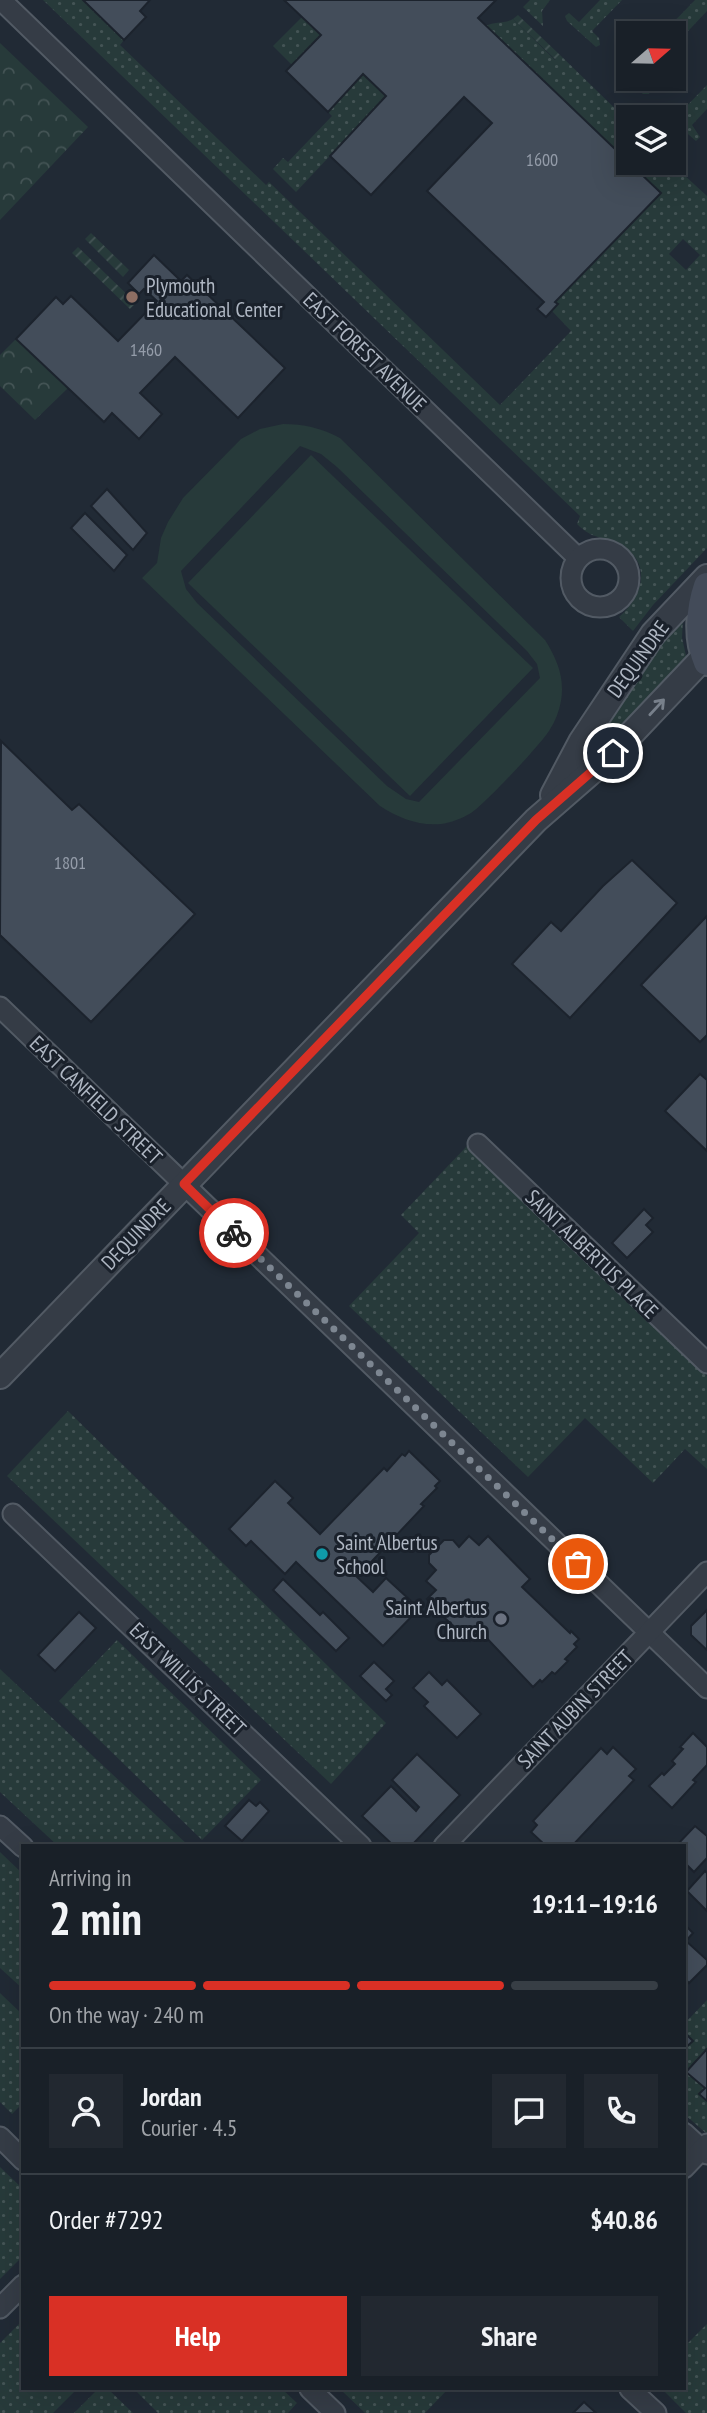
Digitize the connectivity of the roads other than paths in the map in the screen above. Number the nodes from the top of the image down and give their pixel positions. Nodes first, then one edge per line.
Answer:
1 (1, 0) edge
2 (578, 558) dead end
3 (707, 577) edge
4 (707, 586) edge
5 (706, 657) edge
6 (536, 820) junction
7 (0, 1007) edge
8 (478, 1144) dead end
9 (184, 1184) junction
10 (707, 1363) edge
11 (0, 1376) edge
12 (13, 1514) dead end
13 (707, 1572) edge
14 (649, 1632) junction
15 (707, 1688) edge
16 (0, 1826) edge
17 (359, 1844) edge
18 (446, 1844) edge
19 (21, 1845) edge
20 (686, 2135) edge
21 (0, 2137) edge
22 (705, 2149) edge
23 (21, 2158) edge
24 (686, 2166) edge
25 (21, 2287) edge
26 (0, 2308) edge
27 (311, 2390) edge
28 (631, 2390) edge
29 (335, 2413) edge
30 (656, 2413) edge

1 - 2 street, EAST FOREST AVENUE
3 - 6 street, DEQUINDRE
4 - 5 main road
6 -> 5 street, DEQUINDRE
6 - 9 street, DEQUINDRE
7 - 9 street, EAST CANFIELD STREET
8 - 10 street, SAINT ALBERTUS PLACE
9 - 11 street, DEQUINDRE
9 - 14 street, EAST CANFIELD STREET
12 - 17 street, EAST WILLIS STREET
13 - 14 street, SAINT AUBIN STREET
14 - 15 street, EAST CANFIELD STREET
14 - 18 street, SAINT AUBIN STREET
16 - 19 street
20 - 22 street
21 - 23 street
22 - 24 street
25 - 26 street
27 - 29 street
28 - 30 street

